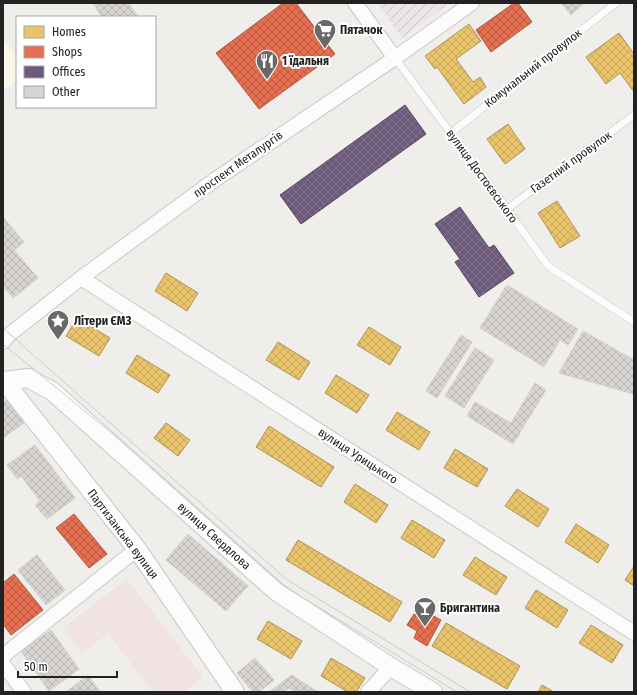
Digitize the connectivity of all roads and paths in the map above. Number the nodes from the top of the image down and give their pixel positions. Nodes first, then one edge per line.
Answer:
1 (355, 3) edge
2 (472, 3) edge
3 (616, 3) edge
4 (395, 58) junction
5 (634, 115) edge
6 (451, 133) junction
7 (507, 209) junction
8 (81, 278) junction
9 (634, 322) edge
10 (7, 338) edge
11 (3, 381) edge
12 (137, 549) junction
13 (634, 633) edge
14 (3, 656) edge
15 (3, 664) edge
16 (391, 667) junction
17 (24, 692) edge
18 (235, 692) edge
19 (368, 692) edge
20 (433, 692) edge

1 - 4 street, вулиця Достоєвського
2 - 4 street, проспект Металургів
3 - 6 lane, Комунальний провулок
4 - 6 lane, вулиця Достоєвського
4 - 8 street, проспект Металургів
5 - 7 lane, Газетний провулок
6 - 7 lane, вулиця Достоєвського
7 - 9 lane, вулиця Достоєвського
8 - 10 street, проспект Металургів
8 - 13 street, вулиця Урицького
11 - 12 street, Партизанська вулиця
11 - 16 street, вулиця Свердлова
12 - 14 street
12 - 18 street, Партизанська вулиця
15 - 17 street
16 - 19 street
16 - 20 street, вулиця Свердлова

